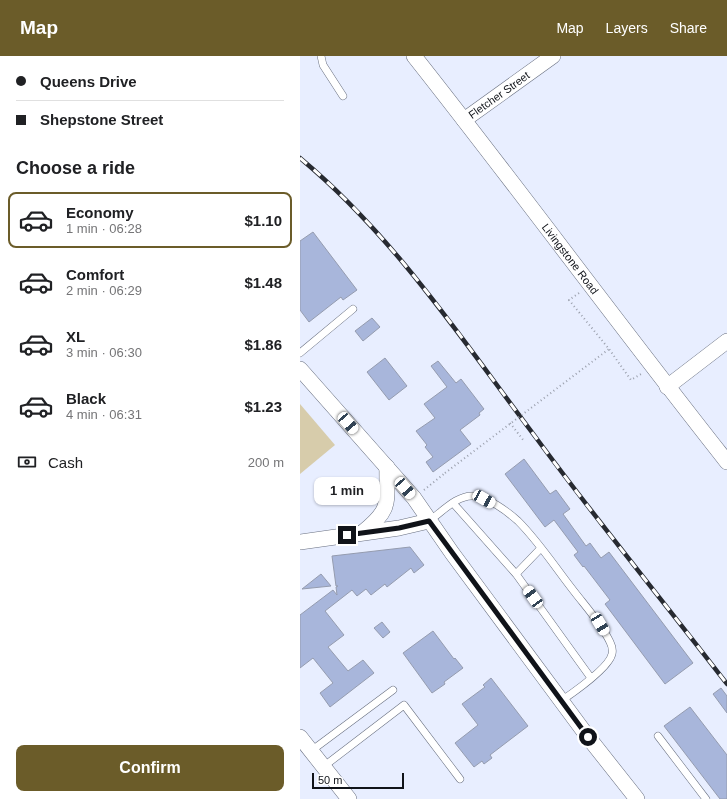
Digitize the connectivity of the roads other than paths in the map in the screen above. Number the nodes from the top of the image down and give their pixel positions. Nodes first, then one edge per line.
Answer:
1 (321, 56) edge
2 (414, 56) edge
3 (553, 56) edge
4 (343, 96) dead end
5 (464, 120) junction
6 (353, 308) dead end
7 (727, 341) edge
8 (300, 353) edge
9 (300, 369) edge
10 (667, 387) junction
11 (727, 462) edge
12 (386, 467) junction
13 (453, 503) junction
14 (429, 521) junction
15 (363, 532) junction
16 (300, 542) edge
17 (541, 548) junction
18 (516, 574) junction
19 (591, 678) junction
20 (393, 690) dead end
21 (562, 701) junction
22 (658, 736) dead end
23 (300, 737) edge
24 (311, 751) junction
25 (323, 767) junction
26 (460, 779) dead end
27 (349, 799) edge
28 (637, 799) edge
29 (706, 799) edge

1 - 4 lane
2 - 5 street, Livingstone Road
3 - 5 street, Fletcher Street
5 - 10 street, Livingstone Road
6 - 8 lane
7 - 10 street
9 - 12 street
10 - 11 street, Livingstone Road
12 - 14 street
12 - 15 street
13 - 14 lane
13 - 17 lane
13 - 18 lane
14 - 15 street
14 - 21 street
15 - 16 street
17 - 18 lane
17 - 19 lane
18 - 19 lane
19 - 21 lane
20 - 24 lane
21 - 28 street
22 - 29 lane
23 - 24 street
24 - 25 street
25 - 26 lane
25 - 27 street

